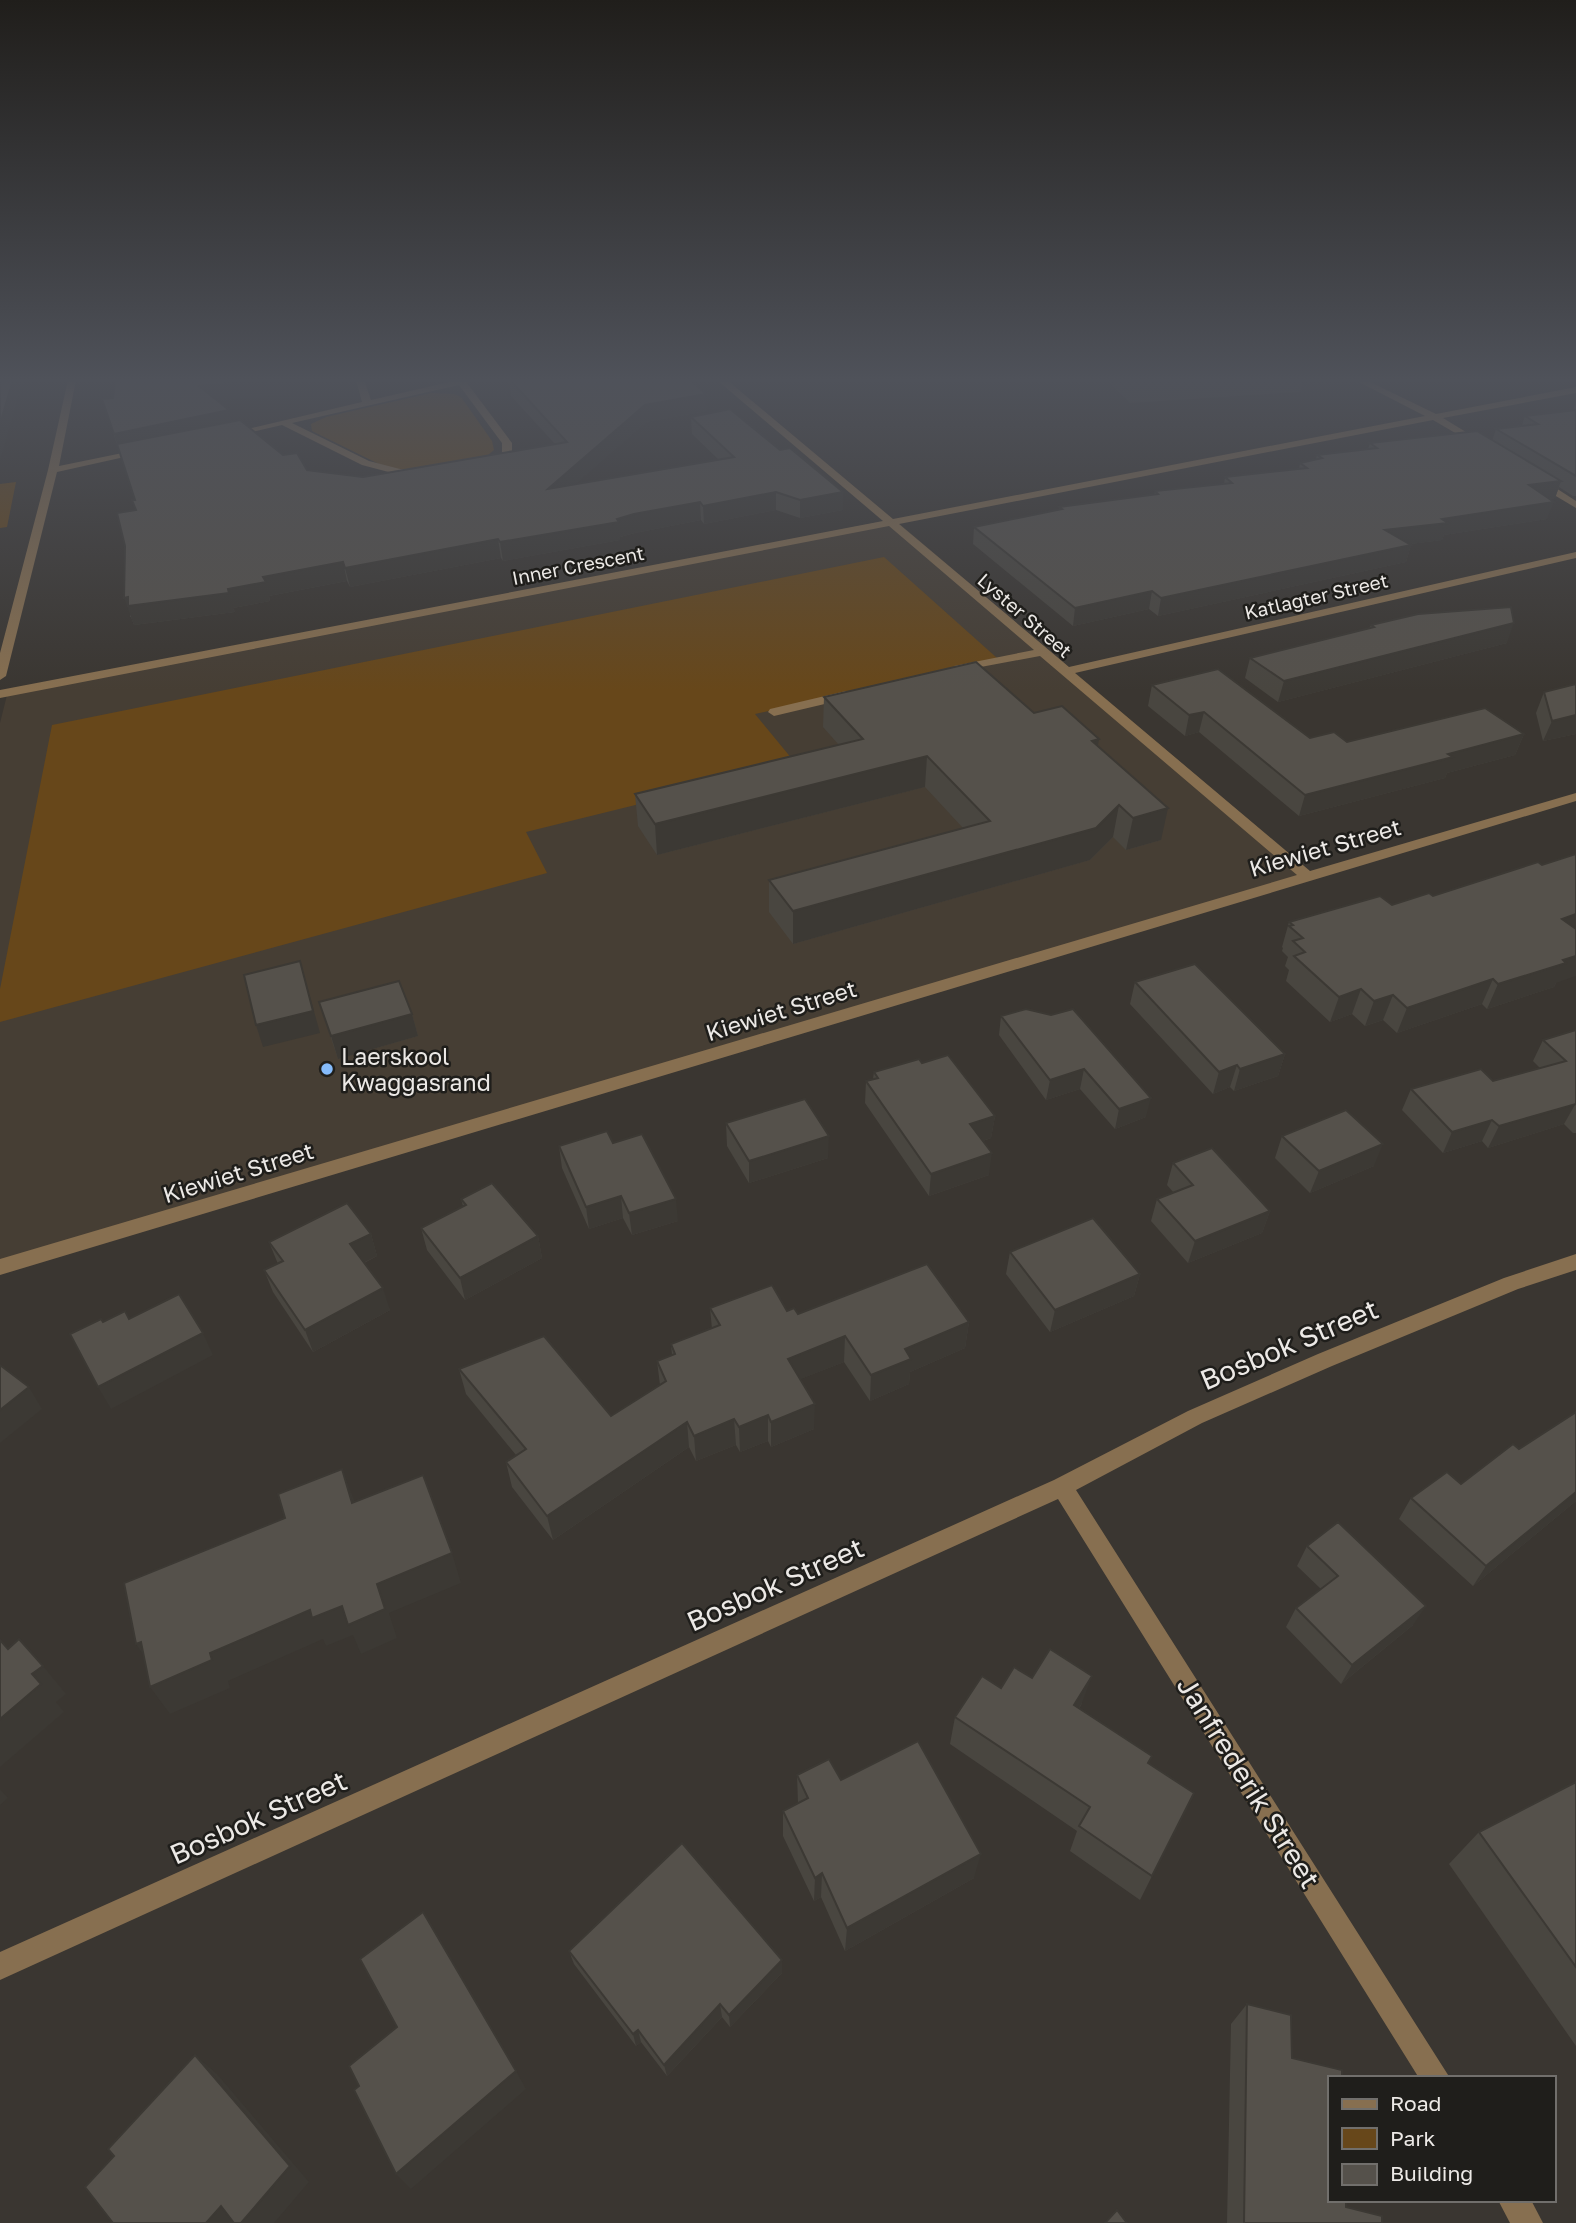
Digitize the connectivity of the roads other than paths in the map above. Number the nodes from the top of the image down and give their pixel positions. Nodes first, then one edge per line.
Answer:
1 (49, 484) edge
2 (846, 484) edge
3 (1089, 484) edge
4 (1543, 484) edge
5 (1576, 505) edge
6 (892, 522) junction
7 (1576, 555) edge
8 (1040, 652) junction
9 (1064, 672) junction
10 (941, 673) edge
11 (0, 676) edge
12 (861, 692) edge
13 (0, 694) edge
14 (774, 712) dead end
15 (1576, 797) edge
16 (1307, 876) junction
17 (1576, 1262) edge
18 (0, 1267) edge
19 (1062, 1487) junction
20 (0, 1966) edge
21 (1435, 2076) edge
22 (1514, 2202) edge
23 (1528, 2223) edge

1 - 11 street
2 - 6 street, Lyster Street
3 - 6 street, Inner Crescent
4 - 5 street
6 - 8 street, Lyster Street
6 - 13 street, Inner Crescent
7 - 9 street, Katlagter Street
8 - 9 street, Lyster Street
8 - 10 street
9 - 16 street, Lyster Street
12 - 14 street
15 - 16 street, Kiewiet Street
16 - 18 street, Kiewiet Street
17 - 19 street, Bosbok Street
19 - 20 street, Bosbok Street
19 - 21 street, Janfrederik Street
22 - 23 street

